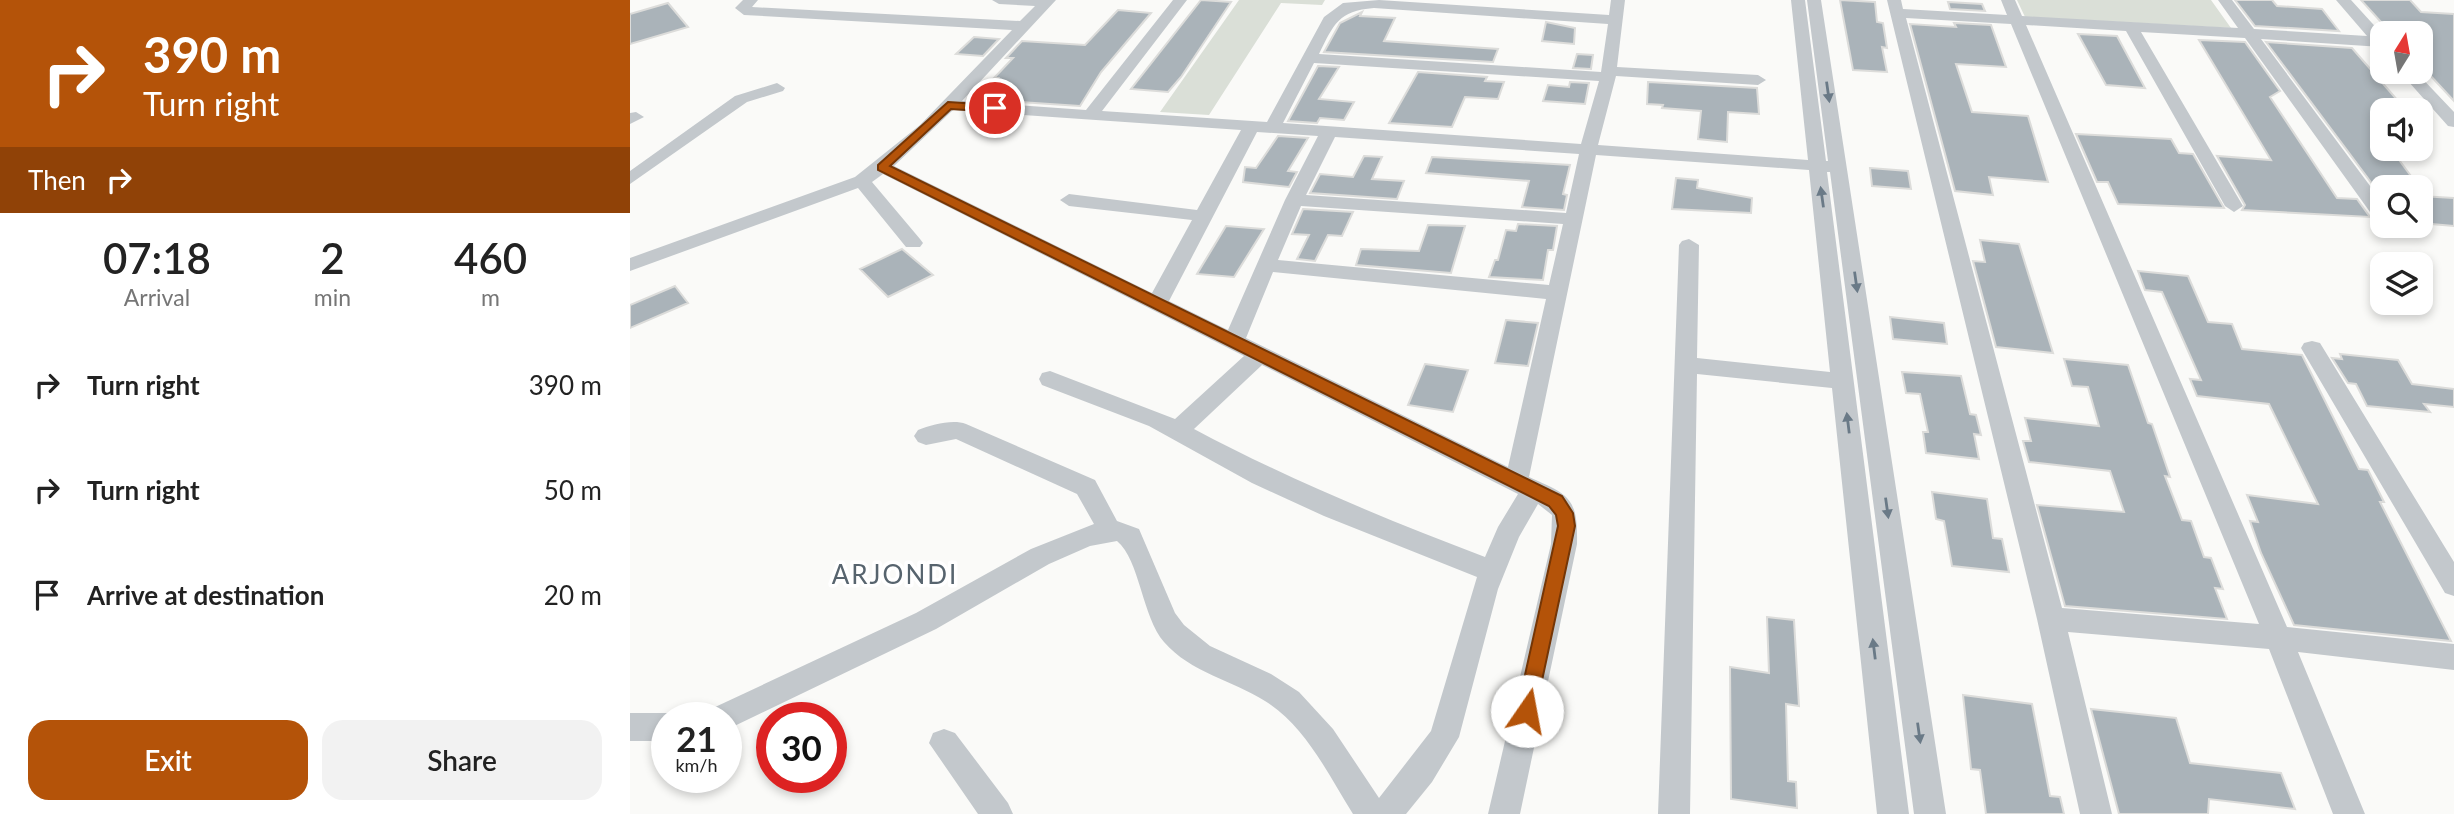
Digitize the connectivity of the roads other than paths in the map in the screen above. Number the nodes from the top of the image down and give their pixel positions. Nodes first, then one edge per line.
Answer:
1 (751, 0) edge
2 (858, 0) edge
3 (999, 0) edge
4 (1180, 0) edge
5 (1798, 0) edge
6 (1814, 0) edge
7 (2008, 0) edge
8 (2225, 0) edge
9 (2343, 0) edge
10 (1048, 1) edge
11 (1896, 7) edge
12 (1617, 10) edge
13 (836, 17) junction
14 (2016, 21) junction
15 (1024, 26) junction
16 (2131, 27) junction
17 (2370, 30) edge
18 (2249, 33) junction
19 (2370, 41) edge
20 (1804, 44) junction
21 (1821, 45) junction
22 (1307, 58) junction
23 (1609, 74) junction
24 (1758, 80) dead end
25 (2420, 84) edge
26 (778, 88) dead end
27 (948, 105) junction
28 (1090, 115) junction
29 (2453, 119) edge
30 (1252, 125) junction
31 (1273, 126) junction
32 (1330, 130) junction
33 (1589, 148) junction
34 (1828, 166) junction
35 (882, 167) junction
36 (630, 179) edge
37 (861, 181) junction
38 (2370, 199) edge
39 (1069, 200) dead end
40 (1294, 200) junction
41 (2234, 206) dead end
42 (1203, 216) junction
43 (1576, 219) junction
44 (913, 243) dead end
45 (1689, 245) dead end
46 (1839, 247) junction
47 (630, 265) edge
48 (1265, 265) junction
49 (1558, 293) junction
50 (1157, 303) junction
51 (1233, 343) junction
52 (2312, 348) dead end
53 (1259, 355) junction
54 (1688, 365) junction
55 (1050, 379) dead end
56 (1843, 382) junction
57 (1177, 431) junction
58 (926, 436) dead end
59 (1525, 484) junction
60 (1110, 531) junction
61 (1491, 571) junction
62 (2454, 585) edge
63 (2051, 620) junction
64 (2278, 638) junction
65 (2454, 657) edge
66 (742, 708) edge
67 (630, 727) edge
68 (651, 727) edge
69 (944, 743) dead end
70 (997, 814) edge
71 (1371, 814) edge
72 (1385, 814) edge
73 (1504, 814) edge
74 (1674, 814) edge
75 (1893, 814) edge
76 (1930, 814) edge
77 (2096, 814) edge
78 (2349, 814) edge

1 - 13 street
2 - 13 street
3 - 10 street
4 - 28 street
5 - 20 street
6 - 21 street
7 - 14 street
8 - 18 street
9 - 17 street
10 - 15 street
11 - 14 street
11 - 63 street
12 - 22 street
12 - 23 street
13 - 15 street
14 - 16 street
14 - 64 street
15 - 27 street
16 - 18 street
16 - 41 street
18 - 19 street
18 - 38 street
20 - 21 street
20 - 34 street
21 -> 34 street
22 - 23 street
22 - 31 street
23 - 24 street
23 - 33 street
25 - 29 street
26 - 36 street
27 - 28 street
27 - 35 street
28 - 30 street
30 - 31 street
30 - 42 street
31 - 32 street
32 - 33 street
32 - 40 street
33 - 34 street
33 - 43 street
34 - 46 street
35 - 37 street
35 - 50 street
37 - 44 street
37 - 47 street
39 - 42 street
40 - 43 street
40 - 48 street
42 - 50 street
43 - 49 street
45 - 54 street
46 - 56 street
46 -> 76 street
48 - 49 street
48 - 51 street
49 - 59 street
50 - 51 street
51 - 53 street
52 - 62 street
53 - 57 street
53 - 59 street
54 - 56 street
54 - 74 street
55 - 57 street
75 -> 56 street
57 - 61 street
58 - 60 street
59 - 61 street
59 - 73 street
60 - 66 street
60 - 71 street
61 - 72 street
63 - 64 street
63 - 77 street
64 - 65 street
64 - 78 street
67 - 68 street
69 - 70 street

